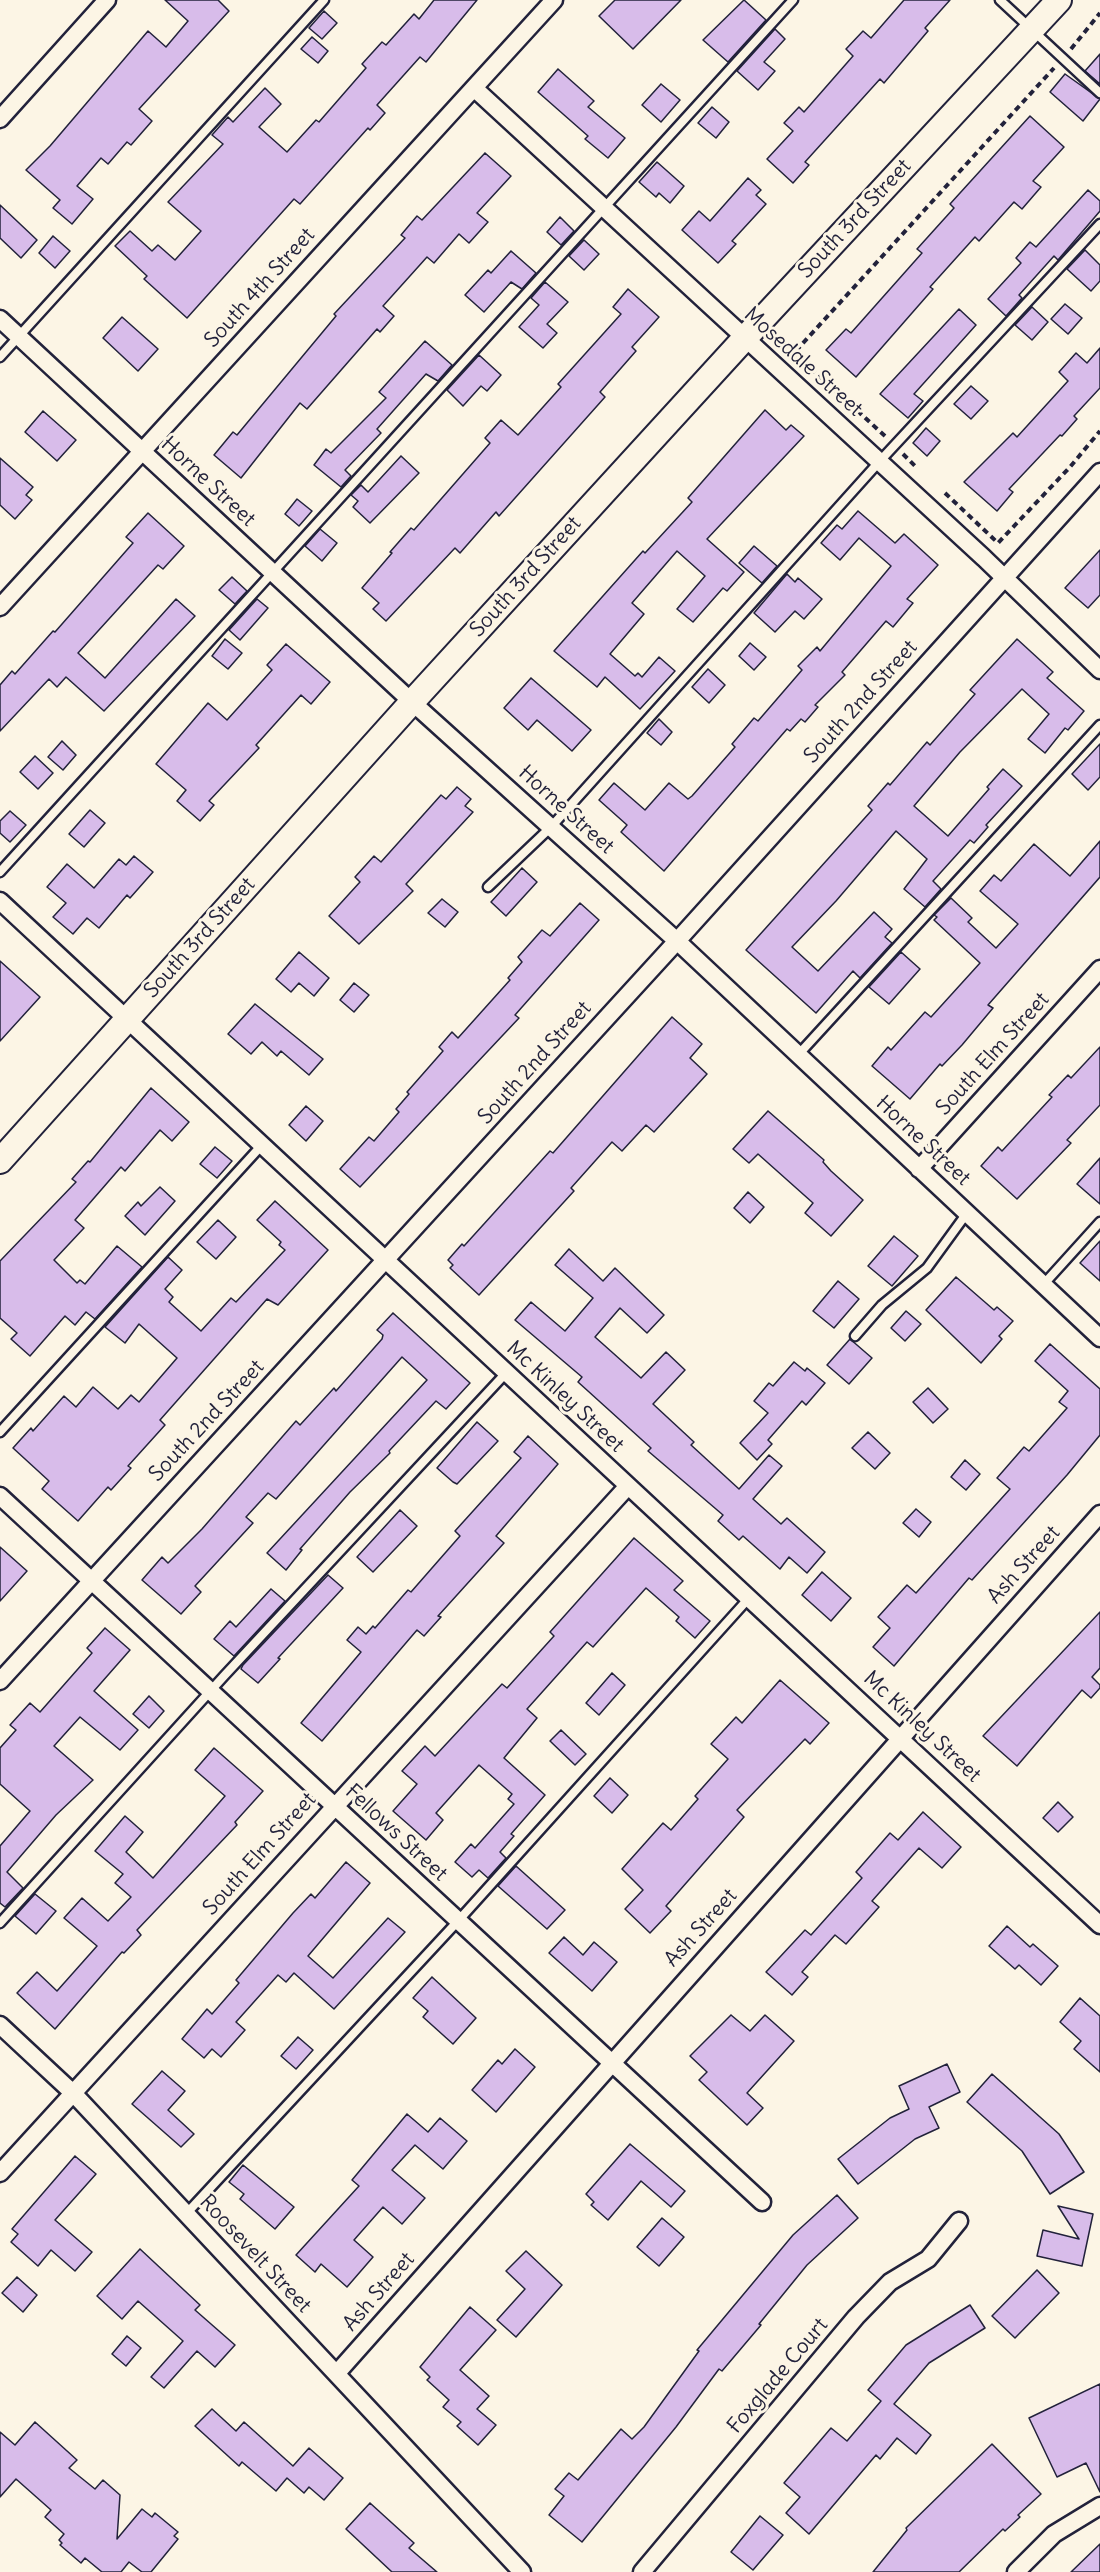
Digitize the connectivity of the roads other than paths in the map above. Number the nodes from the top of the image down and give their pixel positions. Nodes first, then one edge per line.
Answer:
1 (107, 0) edge
2 (324, 0) edge
3 (554, 0) edge
4 (793, 0) edge
5 (1000, 0) edge
6 (1059, 0) edge
7 (1032, 29) junction
8 (474, 88) junction
9 (1100, 93) edge
10 (0, 119) edge
11 (603, 208) junction
12 (1100, 224) edge
13 (0, 319) edge
14 (18, 336) junction
15 (744, 339) junction
16 (0, 357) edge
17 (142, 451) junction
18 (879, 462) junction
19 (1100, 472) edge
20 (272, 572) junction
21 (1004, 577) junction
22 (0, 607) edge
23 (1100, 670) edge
24 (412, 702) junction
25 (1100, 725) edge
26 (551, 827) junction
27 (0, 872) edge
28 (488, 887) dead end
29 (0, 901) edge
30 (676, 941) junction
31 (1100, 969) edge
32 (128, 1019) junction
33 (798, 1055) junction
34 (262, 1145) junction
35 (0, 1161) edge
36 (919, 1169) junction
37 (967, 1213) junction
38 (1100, 1222) edge
39 (385, 1260) junction
40 (1043, 1285) junction
41 (855, 1336) dead end
42 (1100, 1338) edge
43 (506, 1373) junction
44 (0, 1432) edge
45 (628, 1486) junction
46 (0, 1496) edge
47 (1100, 1514) edge
48 (91, 1580) junction
49 (749, 1598) junction
50 (0, 1681) edge
51 (210, 1691) junction
52 (900, 1737) junction
53 (334, 1806) junction
54 (458, 1921) junction
55 (0, 1923) edge
56 (1100, 1925) edge
57 (0, 2025) edge
58 (610, 2063) junction
59 (74, 2093) junction
60 (0, 2173) edge
61 (762, 2202) dead end
62 (186, 2214) junction
63 (959, 2221) dead end
64 (337, 2373) junction
65 (1100, 2506) edge
66 (522, 2572) edge
67 (642, 2572) edge
68 (1016, 2572) edge

1 - 10 street
2 - 14 lane
3 - 8 street, South 4th Street
4 - 11 lane
5 - 7 lane
6 - 7 street, South 3rd Street
7 - 9 lane
7 - 15 street, South 3rd Street
8 - 11 street, Mosedale Street
8 - 17 street, South 4th Street
11 - 15 street, Mosedale Street
11 - 20 lane
12 - 18 lane
13 - 14 street, Horne Street
14 - 16 lane
14 - 17 street, Horne Street
15 - 18 street, Mosedale Street
15 - 24 street, South 3rd Street
17 - 20 street, Horne Street
17 - 22 street, South 4th Street
18 - 21 street, Mosedale Street
18 - 26 lane
19 - 21 street, South 2nd Street
20 - 24 street, Horne Street
20 - 27 lane
21 - 23 street, Mosedale Street
21 - 30 street, South 2nd Street
24 - 26 street, Horne Street
24 - 32 street, South 3rd Street
25 - 33 lane
26 - 28 lane
26 - 30 street, Horne Street
29 - 32 street, Mc Kinley Street
30 - 33 street, Horne Street
30 - 39 street, South 2nd Street
31 - 36 street, South Elm Street
32 - 34 street, Mc Kinley Street
32 - 35 street, South 3rd Street
33 - 36 street, Horne Street
34 - 39 street, Mc Kinley Street
34 - 44 lane
36 - 37 street, Horne Street
37 - 40 street, Horne Street
37 - 41 lane
38 - 40 lane
39 - 43 street, Mc Kinley Street
39 - 48 street, South 2nd Street
40 - 42 street, Horne Street
43 - 45 street, Mc Kinley Street
43 - 51 lane
45 - 49 street, Mc Kinley Street
45 - 53 street, South Elm Street
46 - 48 street, Fellows Street
47 - 52 street, Ash Street
48 - 50 street, South 2nd Street
48 - 51 street, Fellows Street
49 - 52 street, Mc Kinley Street
49 - 54 lane
51 - 53 street, Fellows Street
51 - 55 lane
52 - 56 street, Mc Kinley Street
52 - 58 street, Ash Street
53 - 54 street, Fellows Street
53 - 59 street, South Elm Street
54 - 58 street, Fellows Street
54 - 62 lane
57 - 59 street, Roosevelt Street
58 - 61 street, Fellows Street
58 - 64 street, Ash Street
59 - 60 street, South Elm Street
59 - 62 street, Roosevelt Street
62 - 64 street, Roosevelt Street
63 - 67 street, Foxglade Court
64 - 66 street, Roosevelt Street
65 - 68 street

